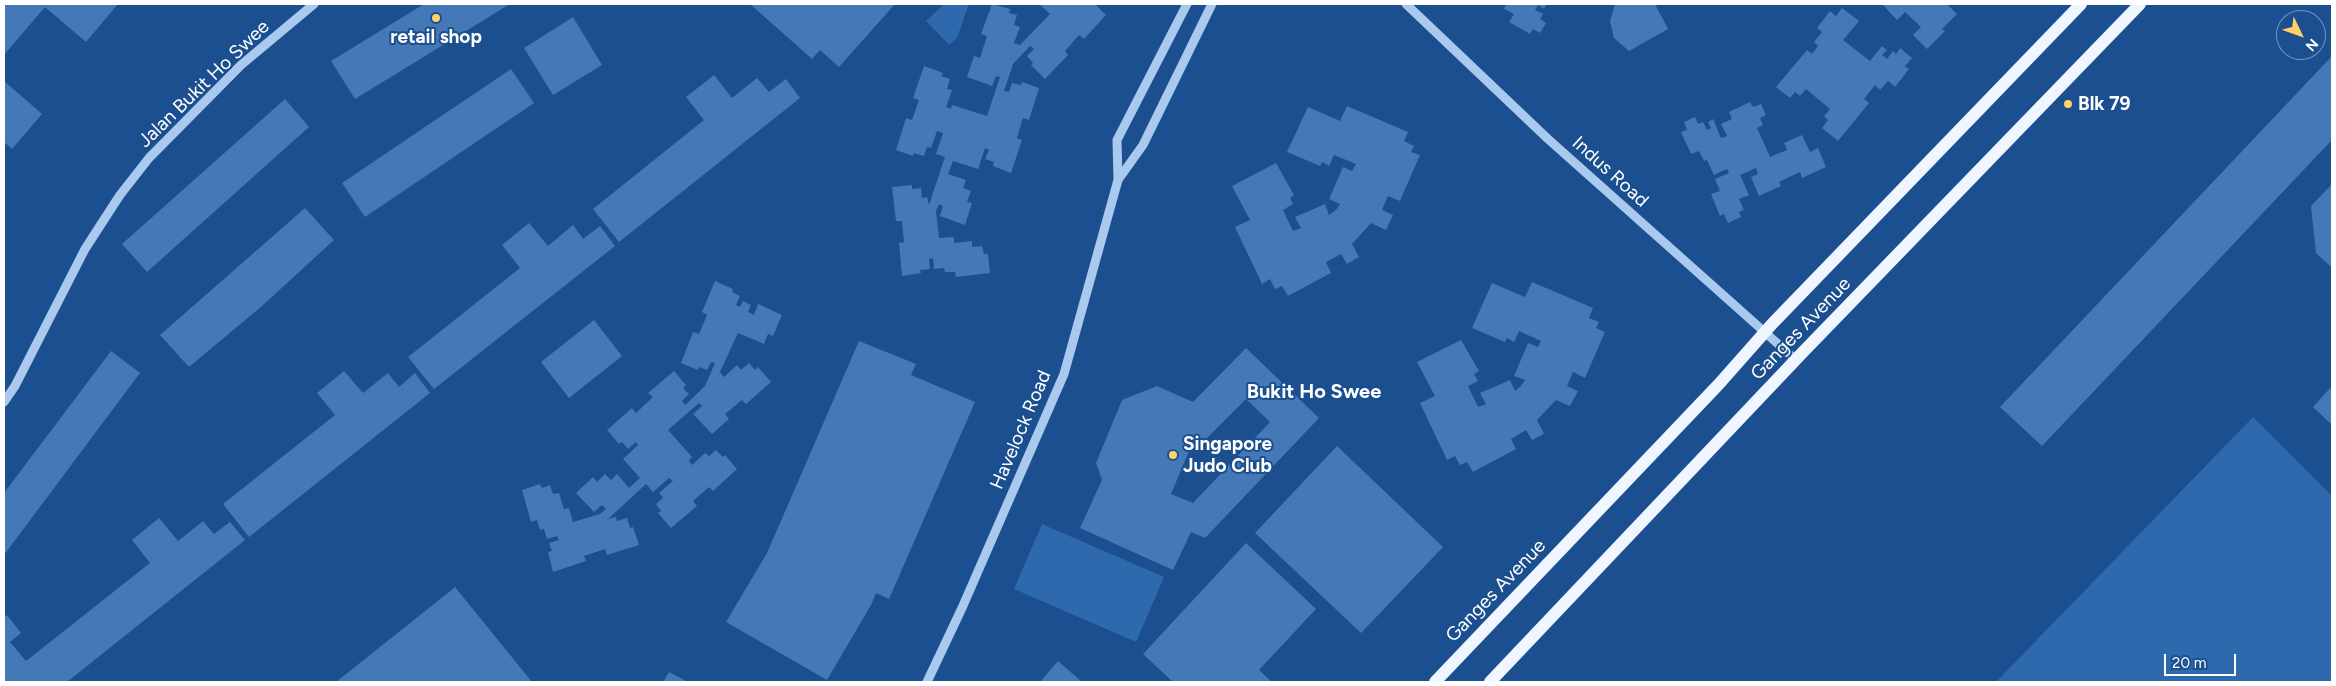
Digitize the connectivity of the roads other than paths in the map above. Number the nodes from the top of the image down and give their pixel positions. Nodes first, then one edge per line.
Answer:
1 (314, 4) edge
2 (1188, 4) edge
3 (1212, 4) edge
4 (1406, 4) edge
5 (2081, 4) edge
6 (2140, 4) edge
7 (1118, 180) junction
8 (1765, 332) junction
9 (1796, 360) junction
10 (4, 402) edge
11 (928, 682) edge
12 (1435, 682) edge
13 (1490, 682) edge

1 - 10 street, Jalan Bukit Ho Swee
2 - 7 street, Havelock Road
3 - 7 street, Havelock Road
4 - 8 street, Indus Road
5 - 8 main road, Ganges Avenue
6 - 9 main road, Ganges Avenue
7 - 11 street, Havelock Road
8 - 9 street, Indus Road
8 - 12 main road, Ganges Avenue
9 - 13 main road, Ganges Avenue

